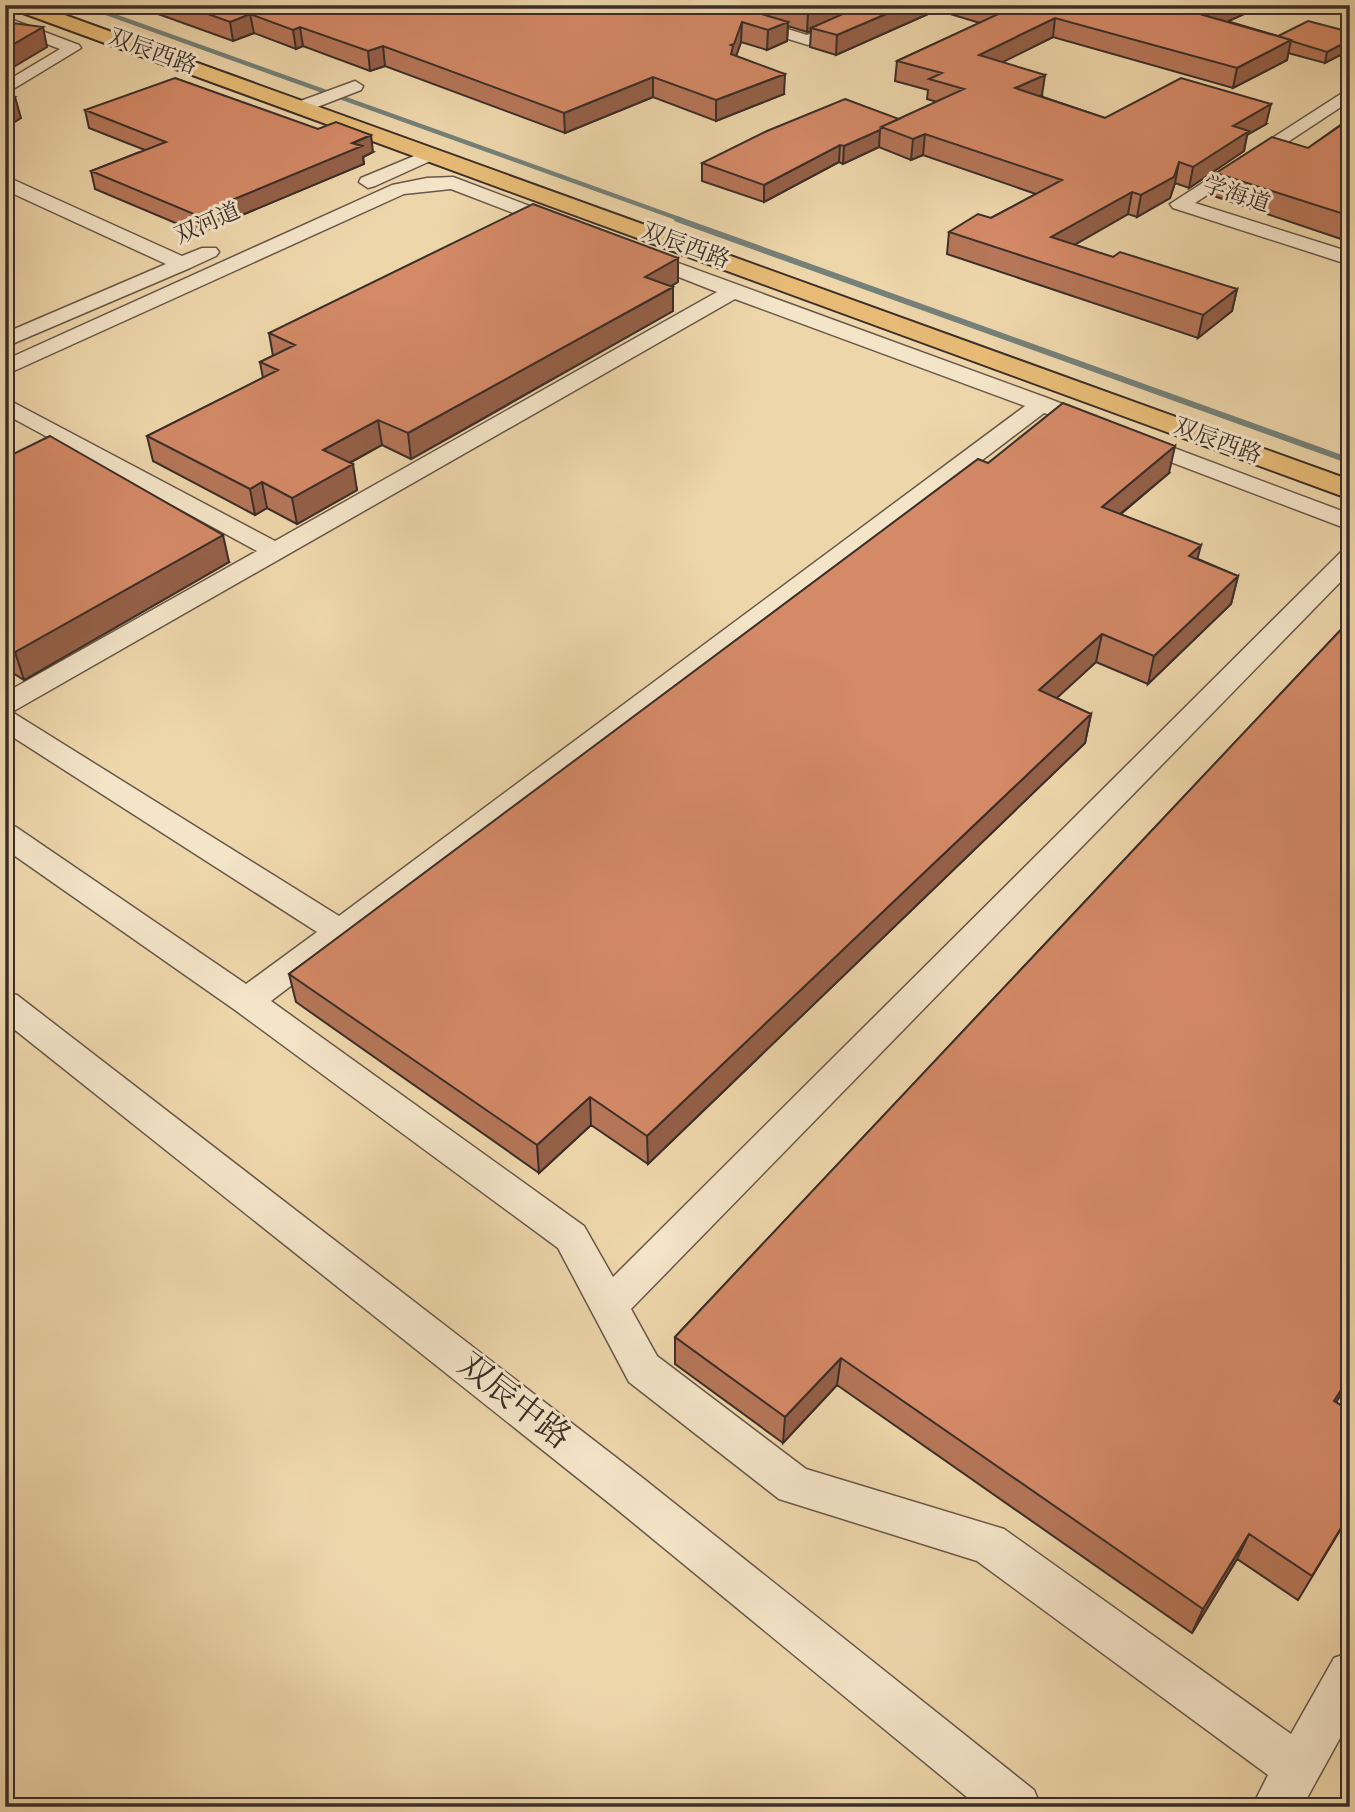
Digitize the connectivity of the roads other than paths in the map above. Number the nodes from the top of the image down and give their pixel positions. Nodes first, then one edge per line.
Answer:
1 (19, 5) edge
2 (691, 5) edge
3 (891, 5) edge
4 (5, 22) edge
5 (355, 86) dead end
6 (5, 89) edge
7 (1350, 93) edge
8 (302, 107) junction
9 (1306, 121) junction
10 (1328, 127) dead end
11 (431, 154) junction
12 (7, 184) edge
13 (319, 204) dead end
14 (593, 237) edge
15 (232, 242) dead end
16 (618, 247) edge
17 (1350, 259) edge
18 (183, 264) junction
19 (733, 291) junction
20 (5, 341) edge
21 (5, 368) edge
22 (1042, 404) junction
23 (5, 405) edge
24 (1080, 419) edge
25 (1119, 434) edge
26 (1350, 490) edge
27 (1350, 523) edge
28 (275, 551) junction
29 (1350, 557) edge
30 (5, 705) edge
31 (5, 719) edge
32 (5, 834) edge
33 (340, 931) junction
34 (247, 1001) junction
35 (5, 1004) edge
36 (609, 1306) junction
37 (1350, 1674) edge
38 (1287, 1787) edge
39 (1017, 1807) edge

1 - 8 main road, 双辰西路
2 - 3 street
4 - 6 street
5 - 8 street
7 - 9 street, 学海道
8 - 11 main road, 双辰西路
9 - 10 street
9 - 17 street, 学海道
11 - 13 street
11 - 26 main road, 双辰西路
12 - 18 street
14 - 21 street
15 - 18 street, 双河道
16 - 19 street
18 - 20 street, 双河道
19 - 22 street
19 - 28 street
22 - 24 street
22 - 33 street
23 - 28 street
25 - 27 street
28 - 30 street
29 - 36 street
31 - 33 street
32 - 34 street
33 - 34 street
34 - 36 street
35 - 39 street, 双辰中路
36 - 38 street
37 - 38 street

